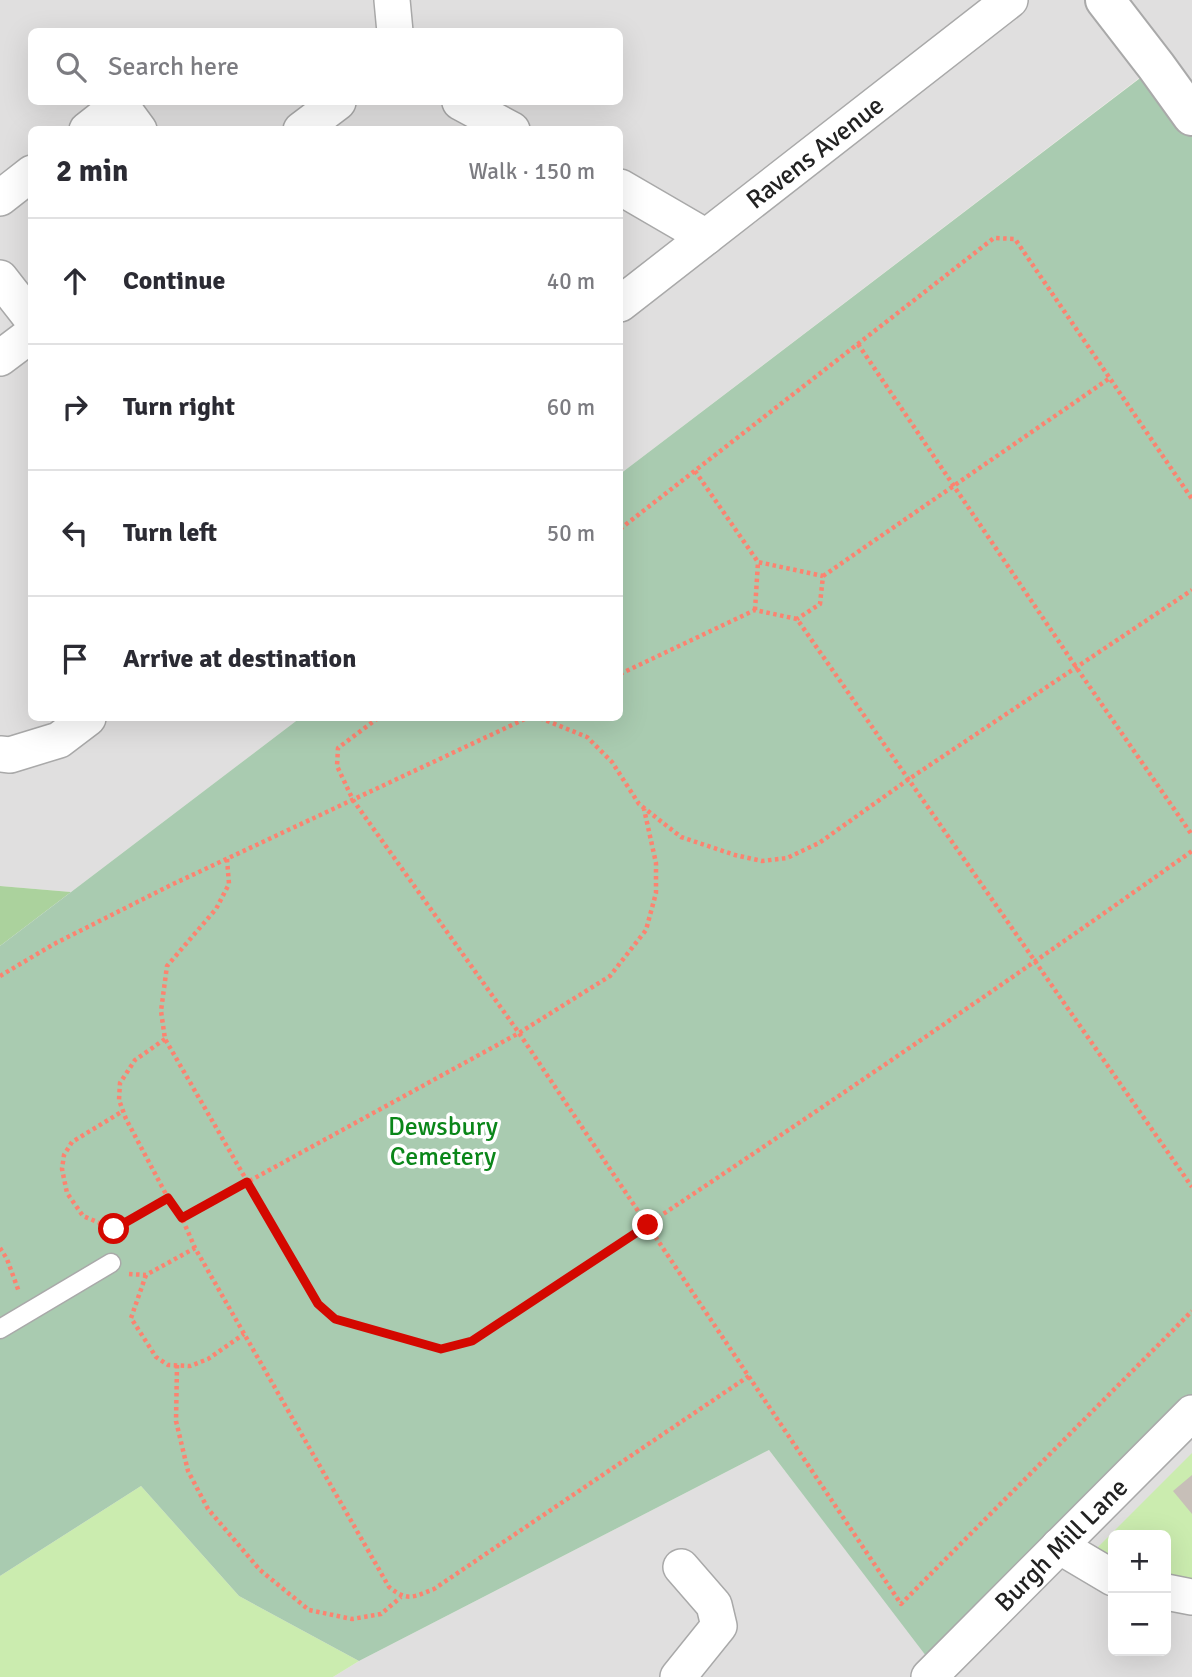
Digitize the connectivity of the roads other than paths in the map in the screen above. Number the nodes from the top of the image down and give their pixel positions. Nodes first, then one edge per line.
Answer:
1 (393, 0) edge
2 (1010, 0) edge
3 (1105, 0) edge
4 (395, 28) edge
5 (119, 105) edge
6 (121, 105) edge
7 (334, 105) edge
8 (466, 105) edge
9 (1192, 116) edge
10 (92, 126) edge
11 (136, 126) edge
12 (306, 126) edge
13 (505, 126) edge
14 (28, 176) edge
15 (623, 190) edge
16 (0, 198) edge
17 (706, 237) junction
18 (0, 278) edge
19 (623, 302) edge
20 (28, 313) edge
21 (28, 337) edge
22 (0, 358) edge
23 (84, 721) edge
24 (0, 754) edge
25 (111, 1262) road end
26 (0, 1329) edge
27 (1192, 1413) edge
28 (1059, 1546) junction
29 (681, 1567) dead end
30 (1108, 1575) edge
31 (1171, 1593) edge
32 (1192, 1597) edge
33 (678, 1677) edge
34 (929, 1677) edge

1 - 4 street
2 - 17 street, Ravens Avenue
3 - 9 street
5 - 10 street
6 - 11 street
7 - 12 street
8 - 13 street
14 - 16 street
15 - 17 street
17 - 19 street, Ravens Avenue
18 - 20 street
21 - 22 street
23 - 24 street
25 - 26 lane
27 - 28 street, Burgh Mill Lane
28 - 30 street
28 - 34 street, Burgh Mill Lane
29 - 33 street
31 - 32 street

